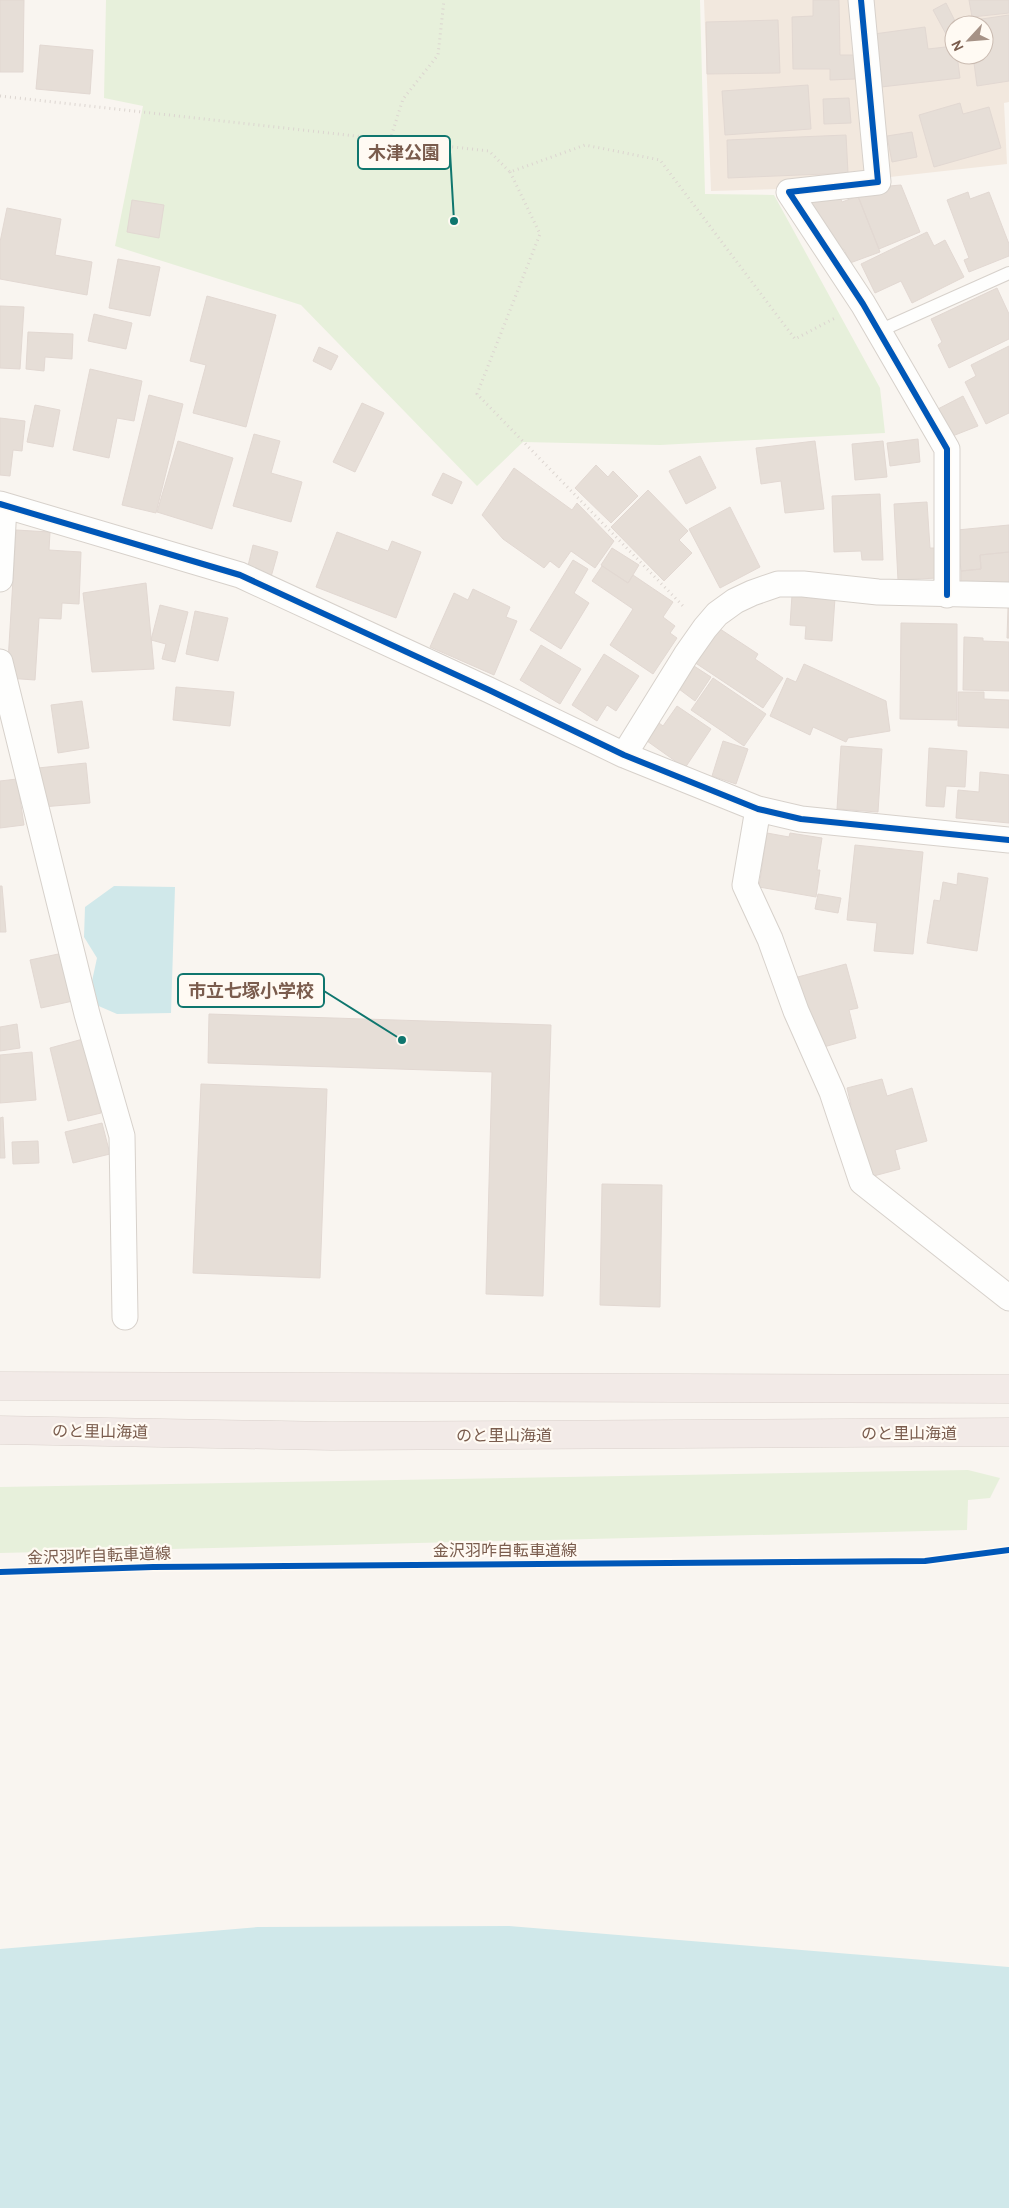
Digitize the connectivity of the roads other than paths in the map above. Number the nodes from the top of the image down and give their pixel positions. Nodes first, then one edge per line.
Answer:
1 (861, 0) edge
2 (1009, 273) edge
3 (879, 331) junction
4 (2, 505) edge
5 (0, 579) edge
6 (947, 595) junction
7 (1009, 595) edge
8 (0, 662) edge
9 (624, 755) junction
10 (758, 809) junction
11 (1009, 840) edge
12 (1009, 1298) edge
13 (125, 1317) dead end
14 (0, 1386) edge
15 (1009, 1389) edge
16 (0, 1430) edge
17 (1009, 1432) edge

1 - 3 street
2 - 3 lane
3 - 6 street
4 - 5 street
4 - 9 street
6 - 7 street
6 - 9 street
8 - 13 street
9 - 10 street
10 - 11 street
10 - 12 street
14 - 15 highway
16 - 17 highway, のと里山海道

